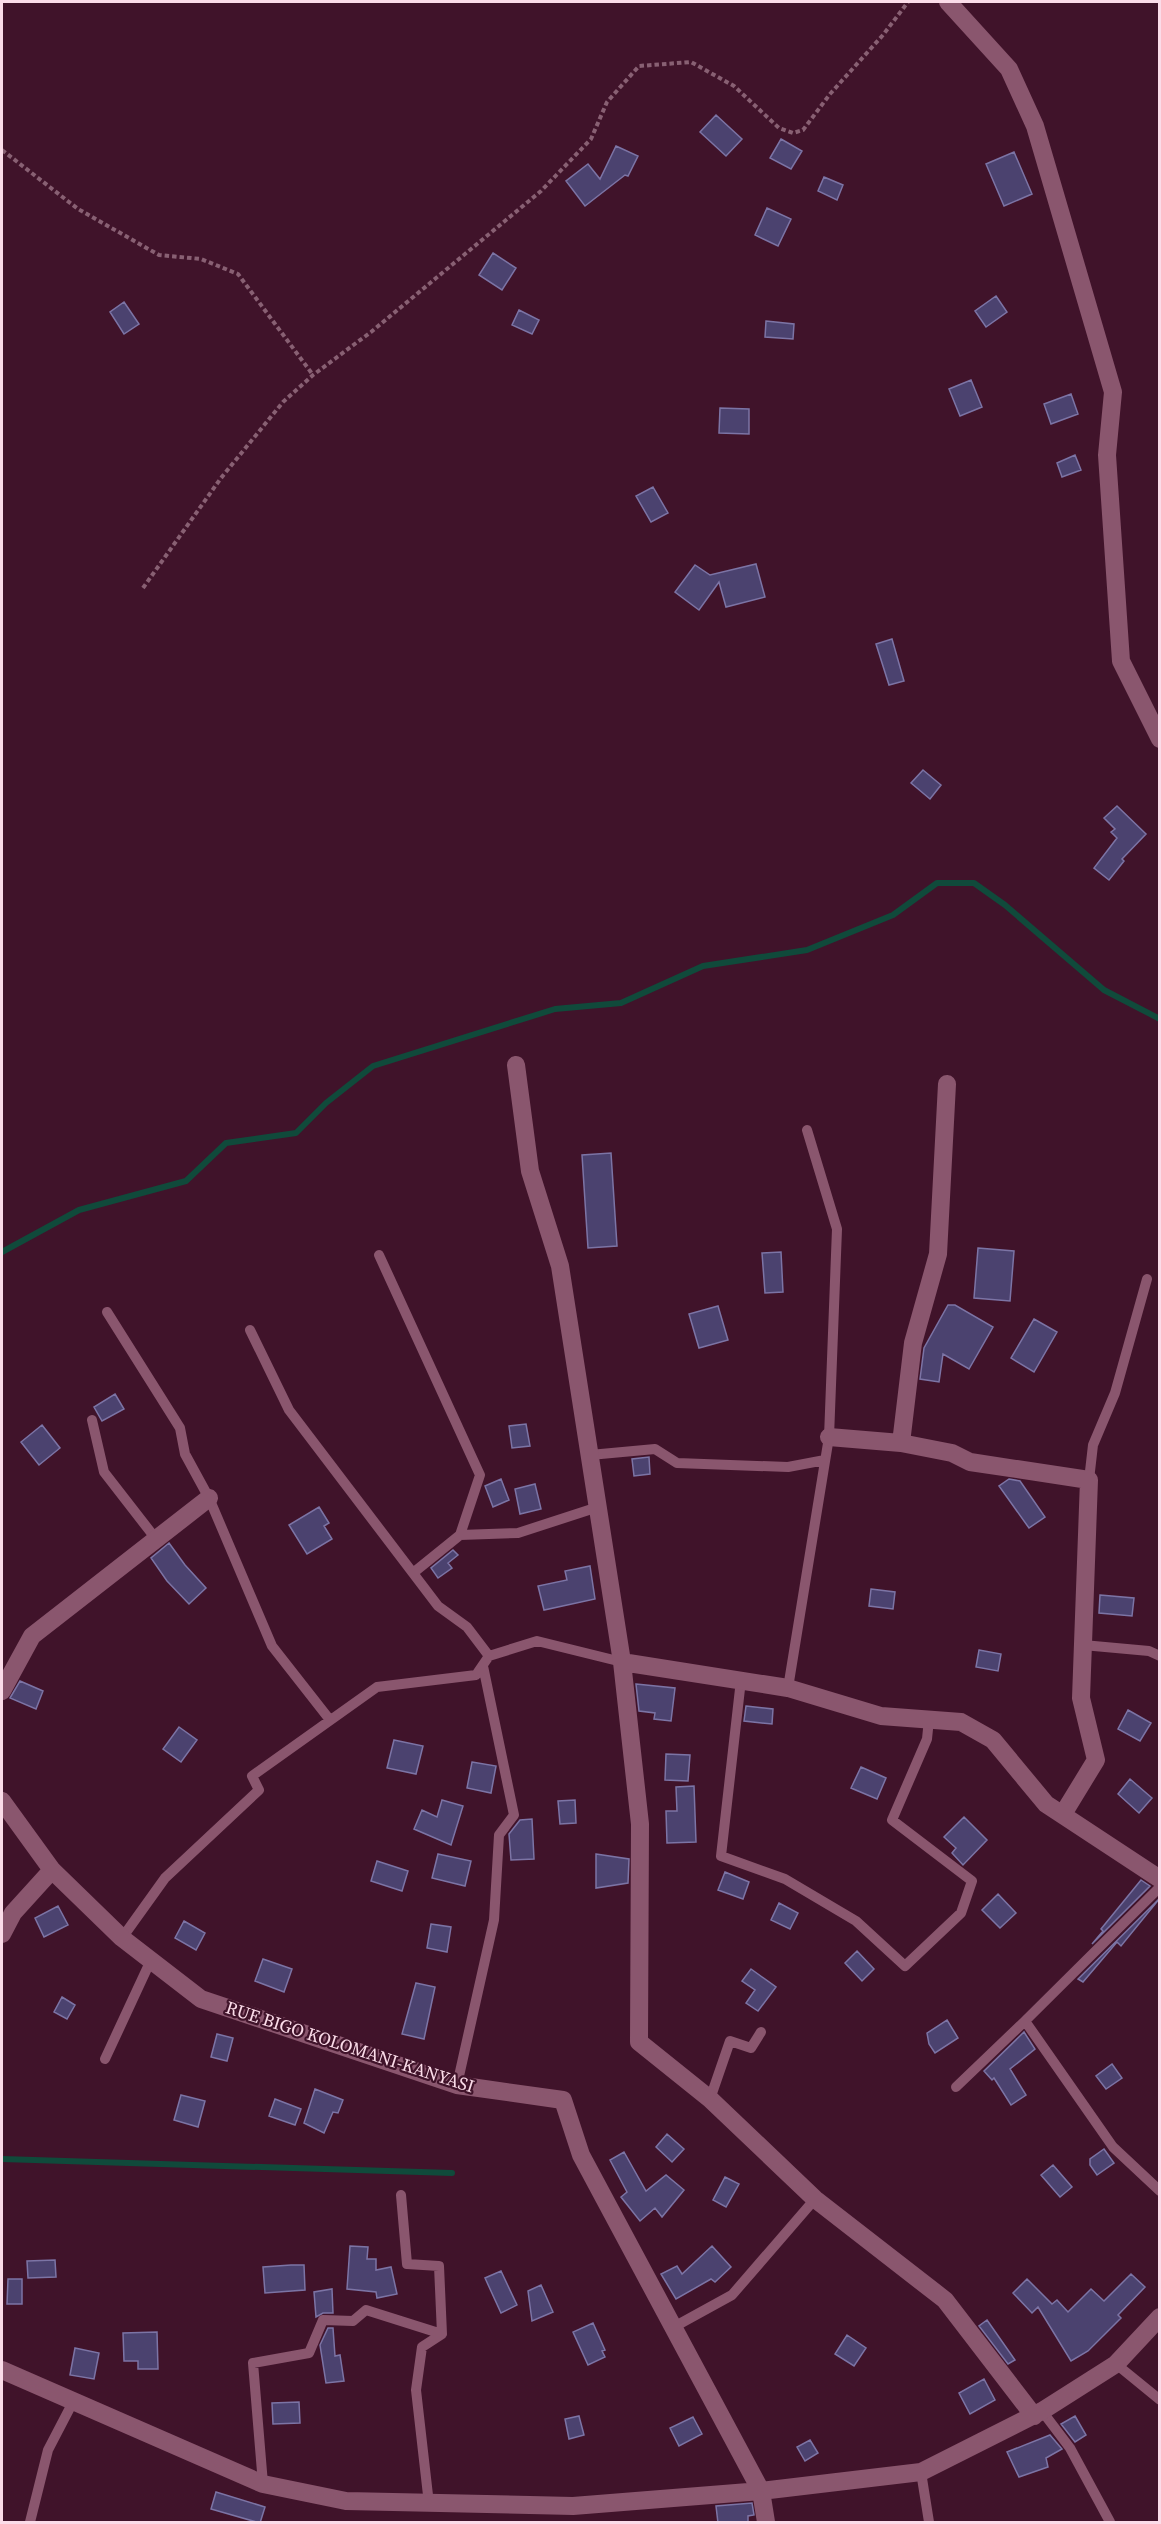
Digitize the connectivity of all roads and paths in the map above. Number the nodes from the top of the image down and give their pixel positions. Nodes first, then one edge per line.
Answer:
1 (908, 2) edge
2 (948, 2) edge
3 (2, 150) edge
4 (313, 375) junction
5 (143, 588) dead end
6 (1160, 739) edge
7 (516, 1065) dead end
8 (947, 1084) dead end
9 (807, 1130) dead end
10 (380, 1255) dead end
11 (1147, 1280) dead end
12 (107, 1312) dead end
13 (250, 1330) dead end
14 (92, 1419) dead end
15 (829, 1437) junction
16 (901, 1443) junction
17 (590, 1455) junction
18 (825, 1460) junction
19 (1089, 1479) junction
20 (208, 1498) junction
21 (598, 1507) junction
22 (460, 1535) junction
23 (156, 1539) junction
24 (413, 1574) junction
25 (1083, 1645) junction
26 (1160, 1656) edge
27 (486, 1661) junction
28 (622, 1662) junction
29 (741, 1680) junction
30 (788, 1688) junction
31 (2, 1691) edge
32 (929, 1719) junction
33 (330, 1720) junction
34 (2, 1801) edge
35 (1063, 1814) junction
36 (52, 1870) junction
37 (1160, 1879) edge
38 (1160, 1887) edge
39 (2, 1934) edge
40 (122, 1938) junction
41 (151, 1960) junction
42 (1025, 2021) junction
43 (761, 2032) dead end
44 (105, 2059) dead end
45 (457, 2085) junction
46 (956, 2086) dead end
47 (710, 2099) junction
48 (1160, 2191) edge
49 (401, 2195) dead end
50 (815, 2199) junction
51 (1160, 2317) edge
52 (672, 2328) junction
53 (442, 2334) junction
54 (1116, 2364) junction
55 (2, 2370) edge
56 (1160, 2400) edge
57 (73, 2402) junction
58 (1038, 2413) junction
59 (921, 2472) junction
60 (263, 2484) junction
61 (761, 2491) junction
62 (429, 2504) junction
63 (30, 2523) edge
64 (766, 2523) edge
65 (929, 2523) edge
66 (1110, 2523) edge

1 - 4 path
2 - 6 street
3 - 4 path
4 - 5 path
7 - 17 street
8 - 16 street
9 - 15 lane
10 - 22 lane
11 - 19 lane
12 - 20 lane
13 - 24 lane
14 - 23 lane
15 - 16 street
15 - 18 lane
16 - 19 street
17 - 18 lane
17 - 21 street
18 - 30 lane
19 - 25 street
20 - 23 street
20 - 33 lane
21 - 22 lane
21 - 28 street
22 - 24 lane
23 - 31 street
24 - 27 lane
25 - 26 lane
25 - 35 street
27 - 28 lane
27 - 33 lane
27 - 45 lane
28 - 29 street
28 - 47 street
29 - 30 street
29 - 32 lane
30 - 32 street
32 - 35 street
33 - 40 lane
34 - 36 street, RUE BIGO KOLOMANI-KANYASI
35 - 37 street
36 - 39 street
36 - 40 street, RUE BIGO KOLOMANI-KANYASI
38 - 42 lane
40 - 41 street, RUE BIGO KOLOMANI-KANYASI
41 - 44 lane
41 - 45 street, RUE BIGO KOLOMANI-KANYASI
42 - 46 lane
42 - 48 lane
43 - 47 lane
45 - 52 street, RUE BIGO KOLOMANI-KANYASI
47 - 50 street
49 - 53 lane
50 - 52 lane
50 - 58 street
51 - 54 street
52 - 61 street, RUE BIGO KOLOMANI-KANYASI
53 - 60 lane
53 - 62 lane
54 - 56 lane
54 - 58 street
55 - 57 street
57 - 60 street
57 - 63 lane
58 - 59 street
58 - 66 lane
59 - 61 street
59 - 65 lane
60 - 62 street
61 - 62 street
61 - 64 street, RUE BIGO KOLOMANI-KANYASI

